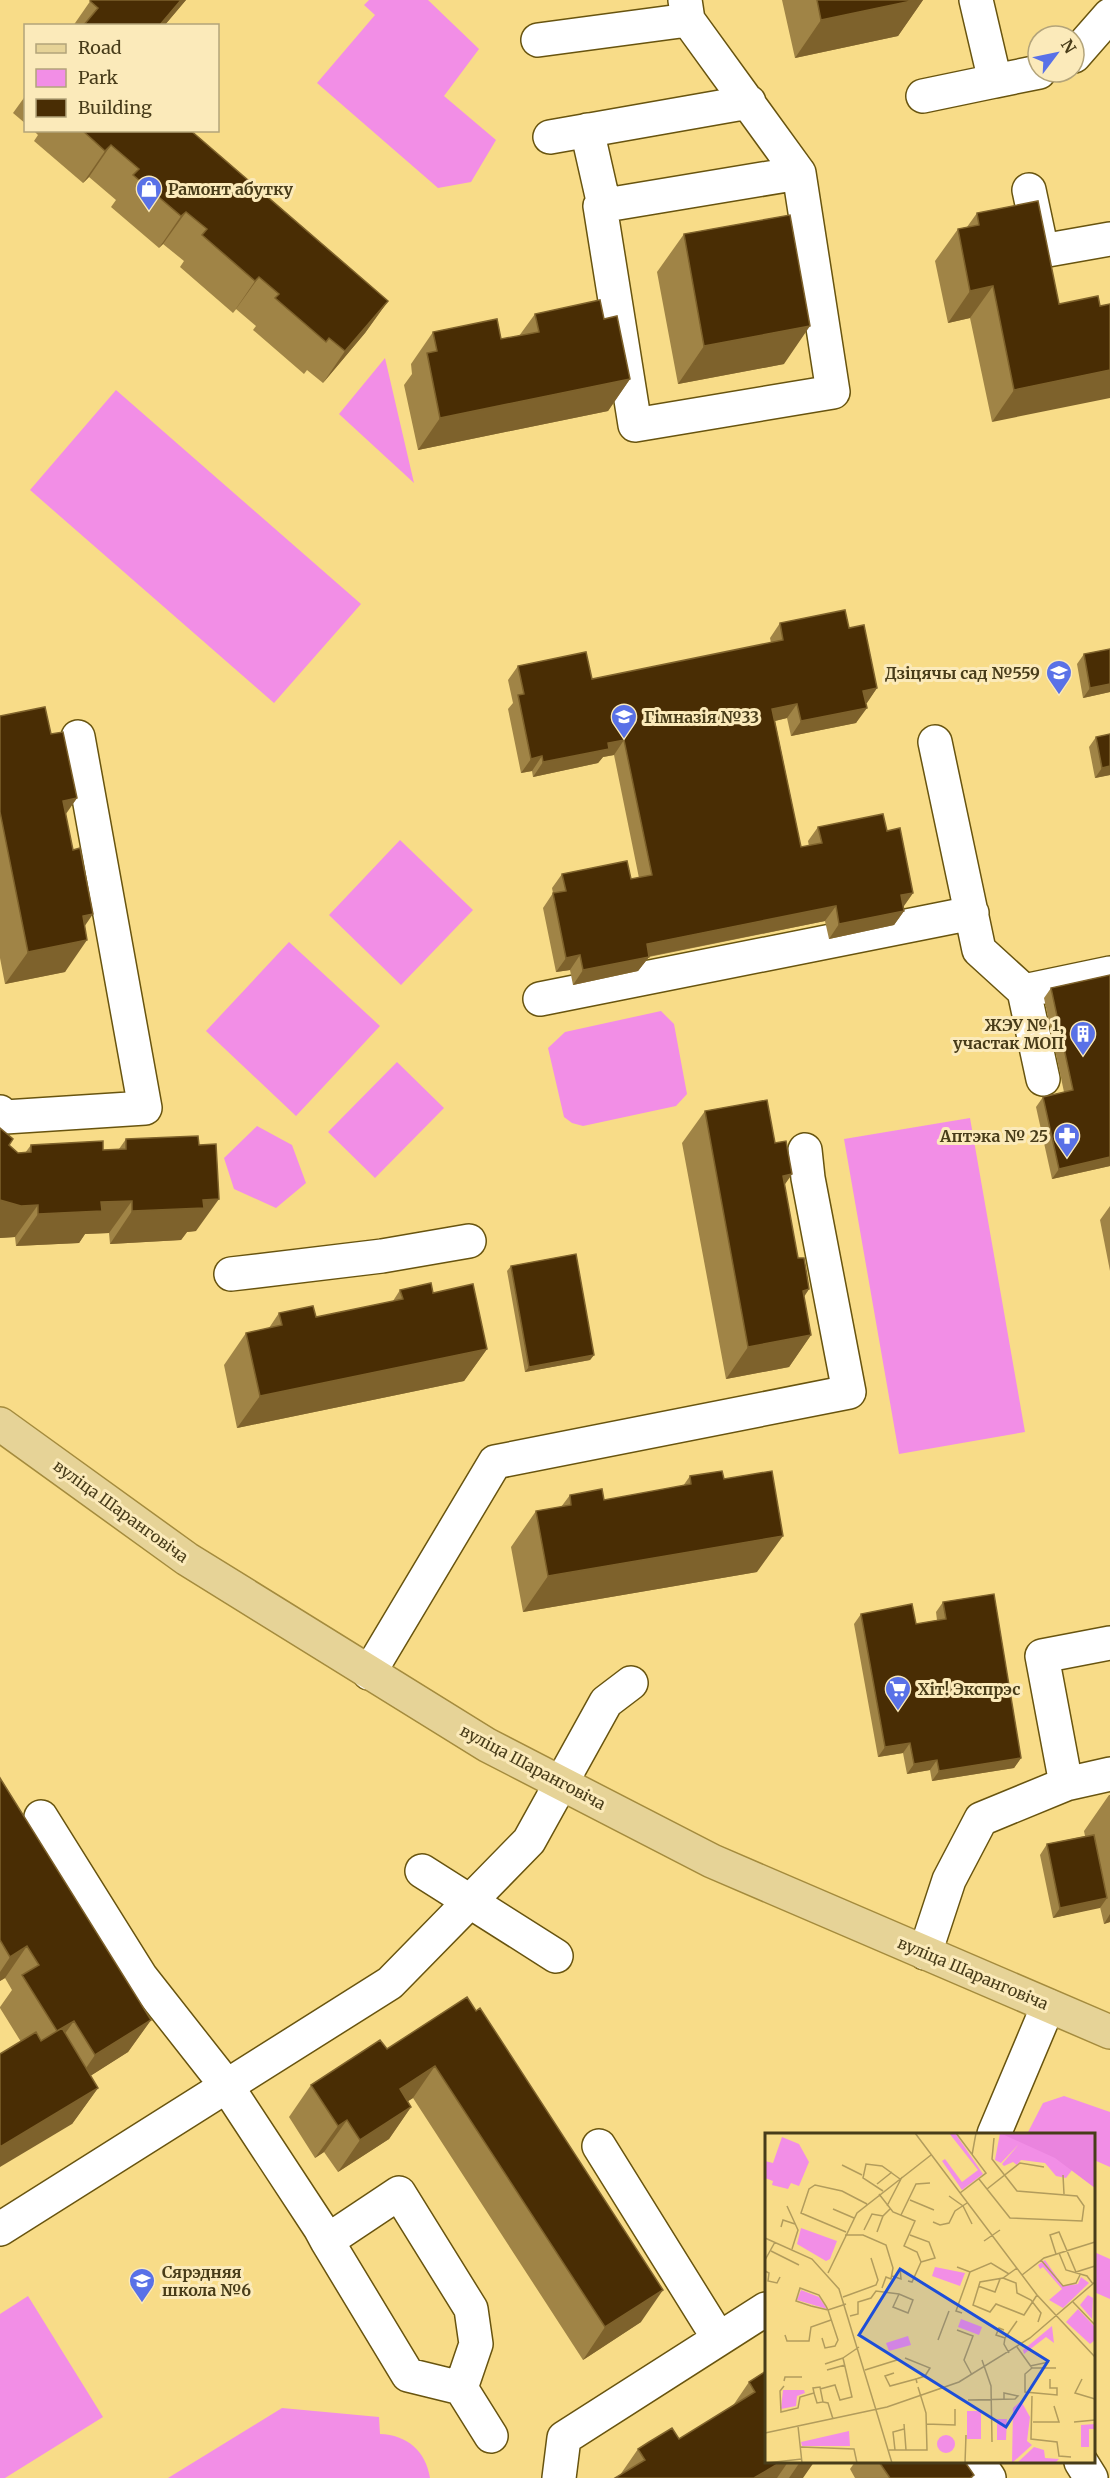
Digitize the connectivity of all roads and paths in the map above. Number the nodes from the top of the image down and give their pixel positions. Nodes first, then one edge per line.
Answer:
1 (976, 0) edge
2 (686, 10) edge
3 (1110, 15) edge
4 (538, 40) dead end
5 (1086, 42) edge
6 (1026, 75) edge
7 (995, 81) junction
8 (923, 96) dead end
9 (749, 102) junction
10 (587, 130) junction
11 (550, 137) dead end
12 (799, 173) junction
13 (1029, 190) dead end
14 (604, 205) junction
15 (1110, 238) edge
16 (78, 737) dead end
17 (935, 742) dead end
18 (972, 913) junction
19 (1110, 973) edge
20 (1024, 991) junction
21 (540, 999) dead end
22 (1043, 1079) dead end
23 (0, 1112) edge
24 (805, 1150) dead end
25 (469, 1241) dead end
26 (231, 1274) dead end
27 (0, 1424) edge
28 (1110, 1643) edge
29 (369, 1674) junction
30 (631, 1683) dead end
31 (1110, 1774) edge
32 (560, 1782) junction
33 (1066, 1784) junction
34 (40, 1818) dead end
35 (422, 1871) dead end
36 (471, 1902) junction
37 (925, 1953) junction
38 (556, 1956) dead end
39 (1048, 2006) junction
40 (1110, 2032) edge
41 (226, 2085) junction
42 (994, 2133) edge
43 (599, 2146) dead end
44 (0, 2229) edge
45 (327, 2241) junction
46 (765, 2310) edge
47 (719, 2339) junction
48 (461, 2388) junction
49 (491, 2436) dead end
50 (979, 2463) edge
51 (1082, 2463) edge
52 (558, 2478) edge
53 (988, 2478) edge
54 (1091, 2478) edge

1 - 7 lane
2 - 4 lane
2 - 9 lane
3 - 5 lane
6 - 7 lane
7 - 8 lane
9 - 10 lane
9 - 12 lane
10 - 11 lane
10 - 14 lane
12 - 14 lane
12 - 14 lane
13 - 15 lane
16 - 23 lane
17 - 18 lane
18 - 20 lane
18 - 21 lane
19 - 20 lane
20 - 22 lane
24 - 29 lane
25 - 26 lane
27 - 29 main road, вуліца Шаранговіча
28 - 33 lane
29 - 32 main road, вуліца Шаранговіча
30 - 32 lane
31 - 33 lane
32 - 36 lane
32 - 37 main road, вуліца Шаранговіча
33 - 37 lane
34 - 41 lane
35 - 36 lane
36 - 38 lane
36 - 41 lane
37 - 39 main road, вуліца Шаранговіча
39 - 40 main road, вуліца Шаранговіча
39 - 42 lane
41 - 44 lane
41 - 45 lane
43 - 47 lane
45 - 48 lane
45 - 48 lane
46 - 47 lane
47 - 52 lane
48 - 49 lane
50 - 53 lane
51 - 54 lane

